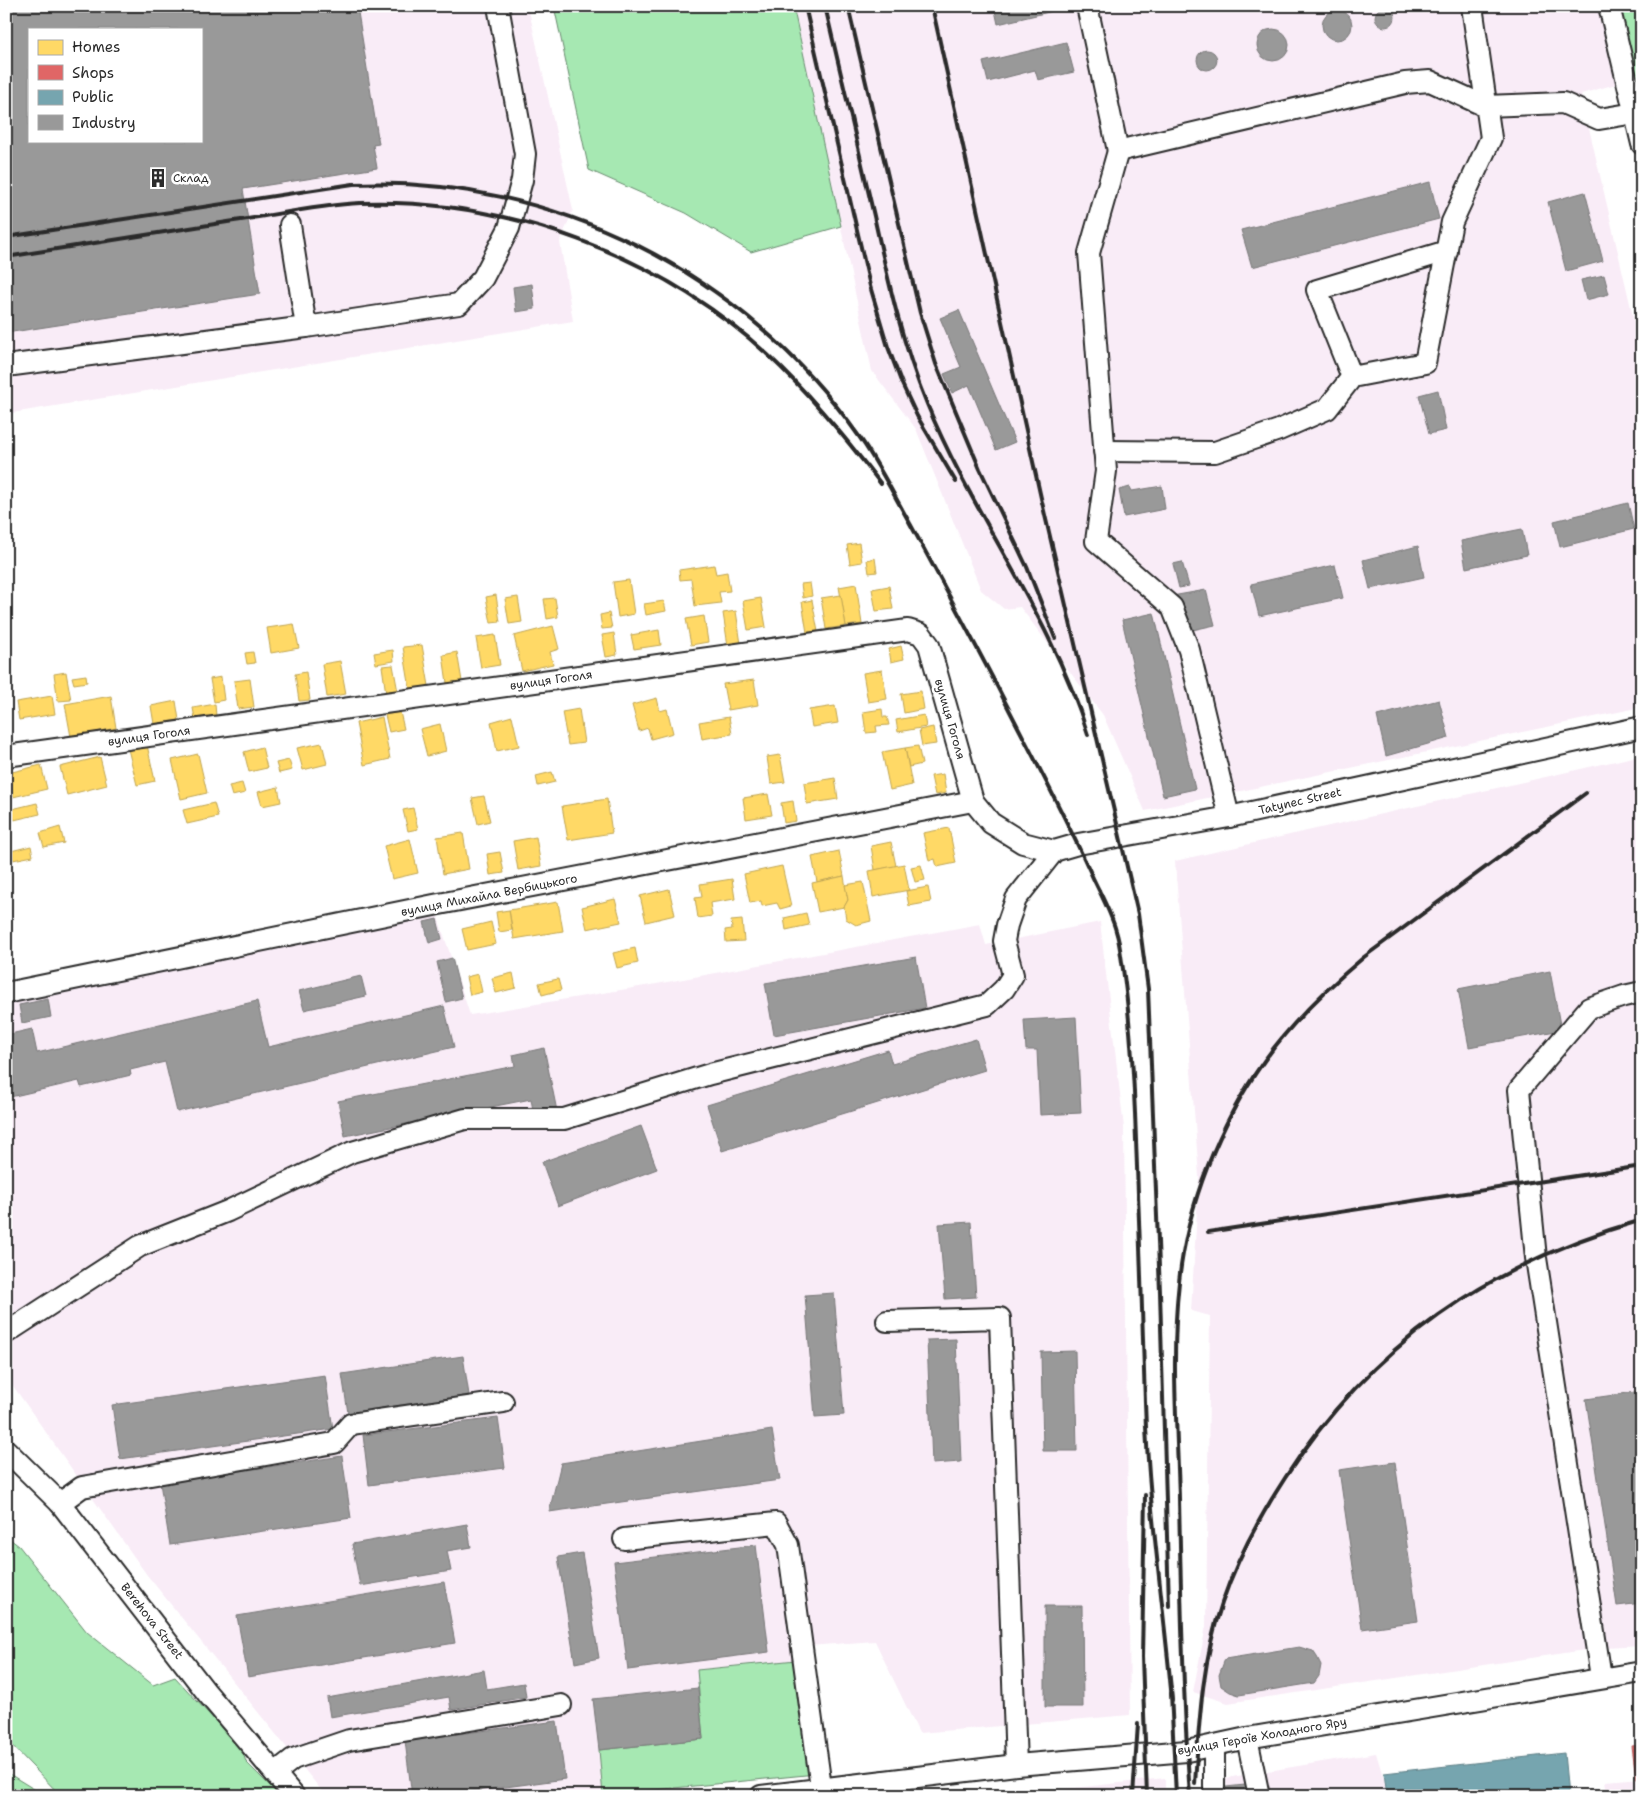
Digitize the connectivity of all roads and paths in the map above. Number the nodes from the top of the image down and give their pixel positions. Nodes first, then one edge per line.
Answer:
1 (498, 6) edge
2 (1087, 6) edge
3 (1472, 6) edge
4 (1609, 6) edge
5 (1485, 106) junction
6 (1635, 113) junction
7 (1642, 144) edge
8 (1118, 151) junction
9 (290, 225) dead end
10 (1447, 251) junction
11 (306, 327) junction
12 (6, 366) edge
13 (1352, 378) junction
14 (1104, 450) junction
15 (1642, 727) edge
16 (6, 756) edge
17 (973, 800) junction
18 (1228, 817) junction
19 (1054, 851) junction
20 (1642, 992) edge
21 (6, 993) edge
22 (887, 1321) dead end
23 (6, 1332) edge
24 (503, 1402) dead end
25 (6, 1450) edge
26 (60, 1503) junction
27 (624, 1539) dead end
28 (1642, 1672) edge
29 (1601, 1677) junction
30 (560, 1705) dead end
31 (1247, 1738) junction
32 (1214, 1745) junction
33 (1016, 1765) junction
34 (275, 1773) junction
35 (822, 1787) junction
36 (294, 1796) edge
37 (761, 1796) edge
38 (1214, 1796) edge
39 (1259, 1796) edge

1 - 11 street
2 - 8 street
3 - 5 street
4 - 6 street
5 - 6 street
5 - 8 street
5 - 10 street
6 - 7 street
8 - 14 street
9 - 11 street
10 - 13 street
10 - 13 street
11 - 12 street
13 - 14 street
14 - 18 street
15 - 18 street, Tatynec Street
16 - 17 street, вулиця Гоголя
17 - 19 street
17 - 21 street, вулиця Михайла Вербицького
18 - 19 street, Tatynec Street
19 - 23 street
20 - 29 street
22 - 33 street
24 - 26 street
25 - 26 street, Berehova Street
26 - 34 street, Berehova Street
27 - 35 street
28 - 29 street, вулиця Героїв Холодного Яру
29 - 31 street, вулиця Героїв Холодного Яру
30 - 34 street
31 - 32 street, вулиця Героїв Холодного Яру
31 - 39 street
32 - 33 street, вулиця Героїв Холодного Яру
32 - 38 street
33 - 35 street, вулиця Героїв Холодного Яру
34 - 36 street, Berehova Street
35 - 37 street, вулиця Героїв Холодного Яру

